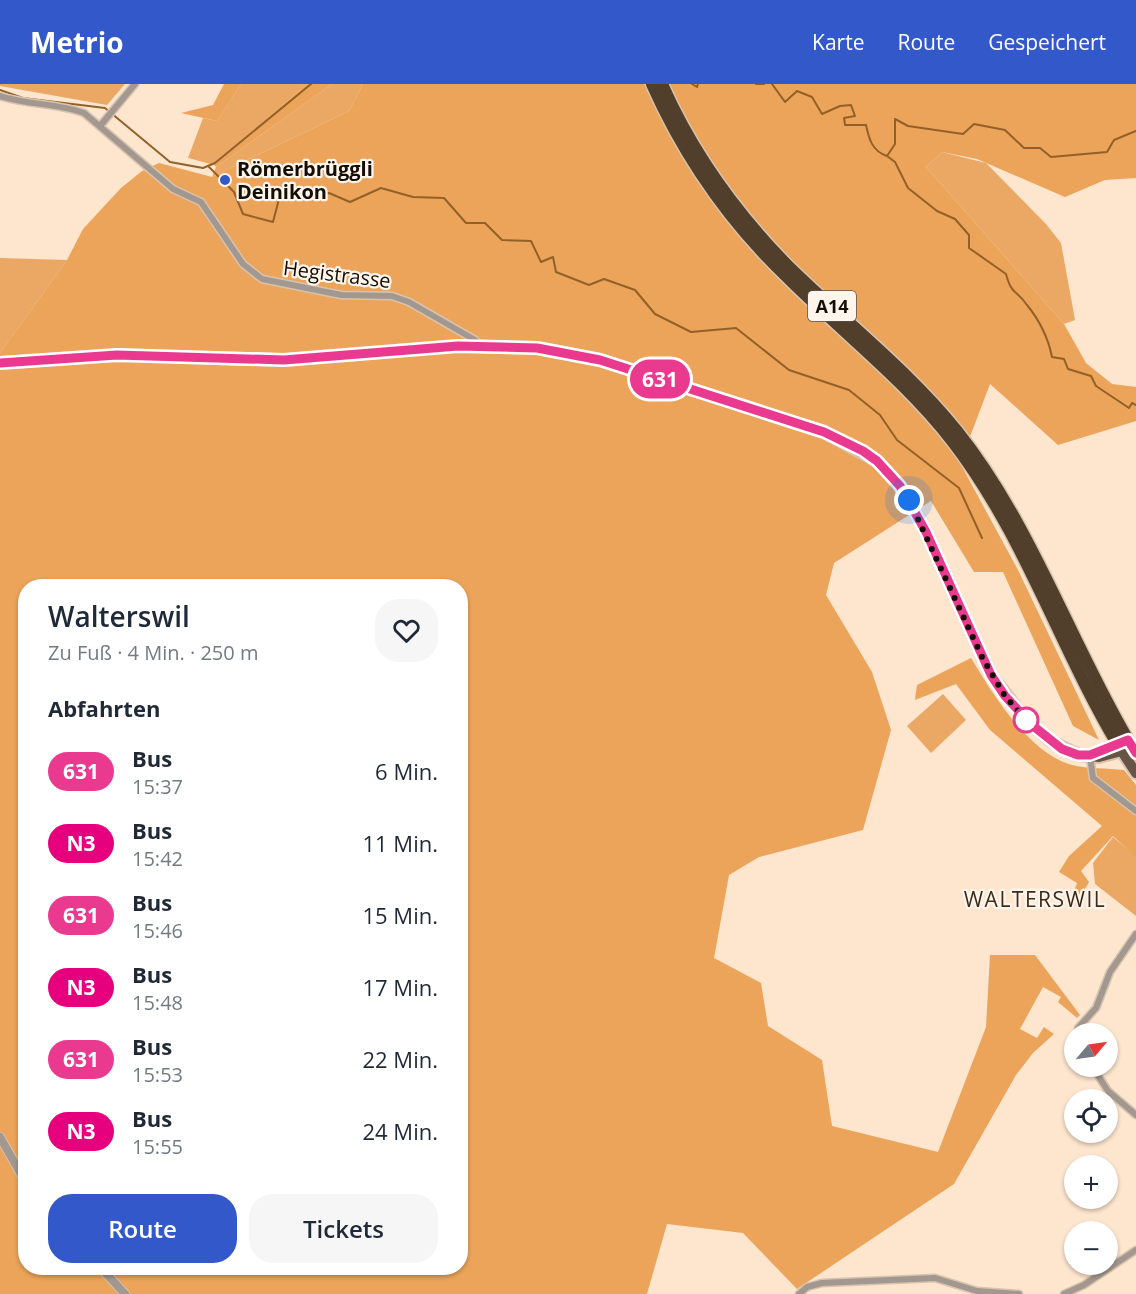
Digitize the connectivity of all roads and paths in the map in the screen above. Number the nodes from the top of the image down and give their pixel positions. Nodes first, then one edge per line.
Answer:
1 (135, 84) edge
2 (651, 84) edge
3 (662, 84) edge
4 (0, 96) edge
5 (673, 118) junction
6 (100, 126) junction
7 (480, 345) junction
8 (0, 363) edge
9 (1130, 746) edge
10 (1090, 755) junction
11 (1136, 773) edge
12 (1136, 811) edge
13 (1136, 934) edge
14 (1082, 1023) edge
15 (1099, 1077) edge
16 (1136, 1115) edge
17 (0, 1137) edge
18 (18, 1169) edge
19 (1136, 1250) edge
20 (107, 1275) edge
21 (125, 1294) edge
22 (799, 1294) edge
23 (1019, 1294) edge
24 (1064, 1294) edge

1 - 6 street
2 - 5 highway, A14
3 - 5 highway, A14
4 - 6 street, Hegistrasse
5 - 9 highway, A14
6 - 7 street, Hegistrasse
7 - 8 main road
7 - 10 main road
9 - 10 main road
9 - 11 main road
10 - 12 street
13 - 14 street
15 - 16 street
17 - 18 street
19 - 24 street
20 - 21 street
22 - 23 street

